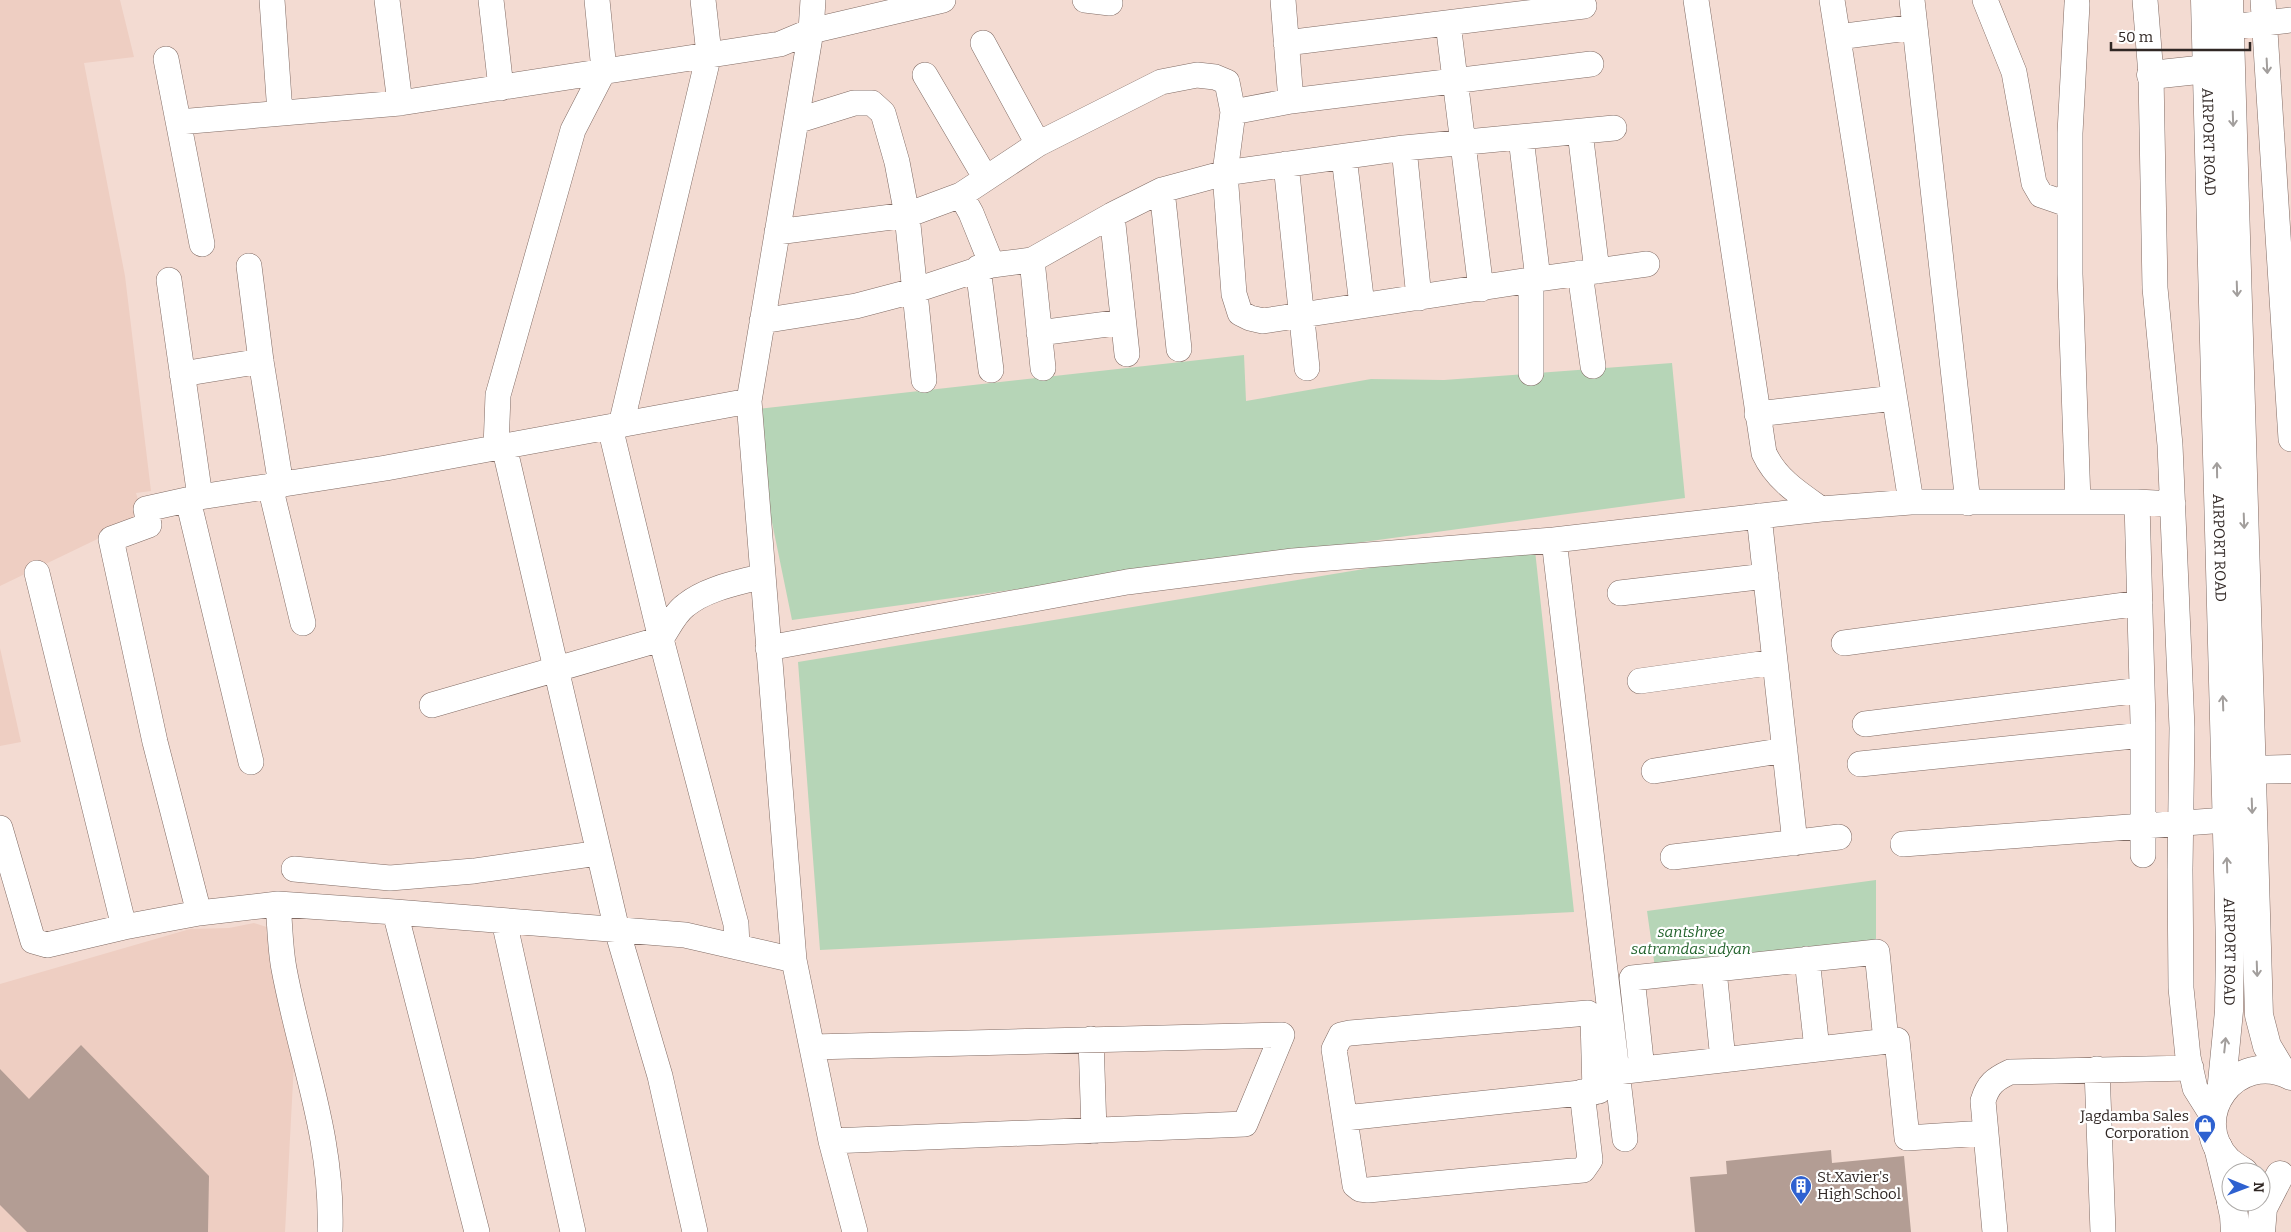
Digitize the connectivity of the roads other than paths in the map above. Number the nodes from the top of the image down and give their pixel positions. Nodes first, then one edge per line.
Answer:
1 (272, 0) edge
2 (387, 0) edge
3 (492, 0) edge
4 (597, 0) edge
5 (704, 0) edge
6 (813, 0) edge
7 (943, 0) edge
8 (1085, 0) edge
9 (1283, 0) edge
10 (1696, 0) edge
11 (1832, 0) edge
12 (1912, 0) edge
13 (1985, 0) edge
14 (2145, 0) edge
15 (2205, 0) edge
16 (2229, 0) edge
17 (1110, 3) dead end
18 (2077, 4) dead end
19 (1584, 6) dead end
20 (2264, 11) edge
21 (2291, 20) edge
22 (1448, 23) junction
23 (1915, 27) junction
24 (2230, 27) junction
25 (811, 31) junction
26 (1838, 37) junction
27 (1286, 42) junction
28 (983, 43) dead end
29 (709, 54) junction
30 (166, 59) dead end
31 (1591, 64) dead end
32 (2207, 69) junction
33 (604, 70) junction
34 (925, 75) dead end
35 (2151, 75) junction
36 (1455, 82) junction
37 (501, 88) junction
38 (1291, 101) junction
39 (400, 102) junction
40 (1234, 112) junction
41 (280, 113) junction
42 (796, 121) junction
43 (179, 122) junction
44 (1614, 128) dead end
45 (1580, 132) junction
46 (1521, 138) junction
47 (1462, 143) junction
48 (1038, 144) junction
49 (1404, 148) junction
50 (1344, 157) junction
51 (1286, 164) junction
52 (1225, 173) junction
53 (985, 177) junction
54 (1162, 190) junction
55 (961, 195) junction
56 (2070, 206) junction
57 (907, 215) junction
58 (1112, 215) junction
59 (777, 232) junction
60 (2284, 242) edge
61 (202, 244) dead end
62 (1032, 260) junction
63 (1648, 264) dead end
64 (249, 266) dead end
65 (985, 266) junction
66 (1589, 272) junction
67 (169, 280) dead end
68 (1534, 280) junction
69 (1481, 289) junction
70 (913, 291) junction
71 (1419, 298) junction
72 (1362, 305) junction
73 (1302, 314) junction
74 (762, 320) junction
75 (1123, 322) junction
76 (1039, 333) junction
77 (1180, 349) dead end
78 (1127, 354) dead end
79 (261, 361) junction
80 (1593, 366) dead end
81 (1043, 368) dead end
82 (1307, 368) dead end
83 (991, 370) dead end
84 (1531, 373) dead end
85 (182, 374) junction
86 (924, 380) dead end
87 (1894, 398) junction
88 (749, 401) junction
89 (1757, 414) junction
90 (616, 426) junction
91 (2291, 439) edge
92 (500, 447) junction
93 (276, 485) junction
94 (194, 498) junction
95 (1911, 502) junction
96 (2078, 502) junction
97 (2137, 502) junction
98 (1968, 503) junction
99 (2173, 504) junction
100 (1821, 508) junction
101 (1758, 516) junction
102 (1554, 540) junction
103 (37, 573) dead end
104 (762, 576) junction
105 (1766, 576) junction
106 (1620, 592) dead end
107 (2140, 603) junction
108 (304, 623) dead end
109 (661, 639) junction
110 (1844, 643) dead end
111 (768, 648) junction
112 (1775, 662) junction
113 (555, 670) junction
114 (1640, 682) dead end
115 (2141, 690) junction
116 (432, 704) dead end
117 (1866, 724) dead end
118 (2143, 735) junction
119 (1785, 750) junction
120 (251, 762) dead end
121 (1860, 764) dead end
122 (2291, 769) edge
123 (2251, 770) junction
124 (1654, 771) dead end
125 (2226, 820) junction
126 (2180, 823) junction
127 (2143, 826) junction
128 (0, 828) edge
129 (1839, 837) dead end
130 (1795, 843) junction
131 (1903, 844) dead end
132 (599, 853) junction
133 (2143, 855) dead end
134 (1673, 857) dead end
135 (294, 869) dead end
136 (278, 904) junction
137 (394, 912) junction
138 (199, 913) junction
139 (504, 921) junction
140 (124, 927) junction
141 (618, 930) junction
142 (737, 947) junction
143 (1806, 959) junction
144 (794, 960) junction
145 (1714, 970) junction
146 (1091, 1039) junction
147 (1886, 1041) junction
148 (812, 1047) junction
149 (1817, 1049) junction
150 (1724, 1060) junction
151 (2190, 1068) junction
152 (1642, 1069) junction
153 (2098, 1069) junction
154 (2286, 1073) edge
155 (1603, 1086) junction
156 (2216, 1104) junction
157 (1345, 1118) junction
158 (1094, 1131) junction
159 (1985, 1132) junction
160 (1625, 1139) dead end
161 (831, 1141) junction
162 (2218, 1147) junction
163 (2222, 1162) edge
164 (2229, 1162) edge
165 (2277, 1174) edge
166 (2233, 1212) edge
167 (330, 1232) edge
168 (477, 1232) edge
169 (573, 1232) edge
170 (695, 1232) edge
171 (855, 1232) edge
172 (1995, 1232) edge
173 (2103, 1232) edge
174 (2235, 1232) edge
175 (2261, 1232) edge

1 - 41 street
2 - 39 street
3 - 37 street
4 - 33 street
5 - 29 street
6 - 25 street
7 - 25 street
8 - 17 street
9 - 27 street
10 - 89 street
11 - 26 street
12 - 23 street
13 - 56 street
14 - 35 street
15 - 32 main road, AIRPORT ROAD
16 - 24 main road, AIRPORT ROAD
18 - 56 street
19 - 22 street
20 - 21 street
20 - 24 street
20 -> 60 street
22 - 27 street
22 - 36 street
23 - 26 street
23 - 98 street
24 -> 123 main road, AIRPORT ROAD
25 - 29 street
25 - 42 street
26 - 87 street
27 - 38 street
28 - 48 street
29 - 33 street
29 - 90 street
30 - 43 street
31 - 36 street
32 - 35 main road
125 -> 32 main road, AIRPORT ROAD
33 - 37 street
33 - 92 street
34 - 53 street
35 - 99 street
36 - 38 street
36 - 47 street
37 - 39 street
38 - 40 street
39 - 41 street
40 - 48 street
40 - 52 street
41 - 43 street
42 - 57 street
42 - 59 street
43 - 61 street
44 - 45 street
45 - 46 street
45 - 66 street
46 - 47 street
46 - 68 street
47 - 49 street
47 - 69 street
48 - 53 street
49 - 50 street
49 - 71 street
50 - 51 street
50 - 72 street
51 - 52 street
51 - 73 street
52 - 54 street
52 - 73 street
53 - 55 street
54 - 58 street
54 - 77 street
55 - 57 street
55 - 65 street
56 - 96 street
57 - 59 street
57 - 70 street
58 - 62 street
58 - 75 street
59 - 74 street
60 - 91 street
62 - 65 street
62 - 76 street
63 - 66 street
64 - 79 street
65 - 70 street
65 - 83 street
66 - 68 street
66 - 80 street
67 - 85 street
68 - 69 street
68 - 84 street
69 - 71 street
70 - 74 street
70 - 86 street
71 - 72 street
72 - 73 street
73 - 82 street
74 - 88 street
75 - 76 street
75 - 78 street
76 - 81 street
79 - 85 street
79 - 93 street
85 - 94 street
87 - 89 street
87 - 95 street
88 - 90 street
88 - 104 street
89 - 100 street
90 - 92 street
90 - 109 street
92 - 93 street
92 - 113 street
93 - 94 street
93 - 108 street
94 - 120 street
94 - 138 street
95 - 98 street
95 - 100 street
96 - 97 street
96 - 98 street
97 - 99 street
97 - 107 street
99 - 126 street
100 - 101 street
101 - 102 street
101 - 105 street
102 - 111 street
102 - 155 street
103 - 140 street
104 - 109 street
104 - 111 street
105 - 106 street
105 - 112 street
107 - 110 street
107 - 115 street
109 - 113 street
109 - 142 street
111 - 144 street
112 - 114 street
112 - 119 street
113 - 116 street
113 - 132 street
115 - 117 street
115 - 118 street
118 - 121 street
118 - 127 street
119 - 124 street
119 - 130 street
122 - 123 main road
123 -> 154 main road, AIRPORT ROAD
125 - 126 street
156 -> 125 main road, AIRPORT ROAD
126 - 127 street
126 - 151 street
127 - 131 street
127 - 133 street
128 - 140 street
129 - 130 street
130 - 134 street
132 - 135 street
132 - 141 street
136 - 137 street
136 - 138 street
136 - 167 street
137 - 139 street
137 - 168 street
138 - 140 street
139 - 141 street
139 - 169 street
141 - 142 street
141 - 170 street
142 - 144 street
143 - 145 street
143 - 147 street
143 - 149 street
144 - 148 street
145 - 150 street
145 - 152 street
146 - 148 street
146 - 158 street
146 - 158 street
147 - 149 street
147 - 159 street
148 - 161 street
149 - 150 street
150 - 152 street
151 - 153 street
151 - 156 street
152 - 155 street
153 - 159 street
153 - 173 street
154 - 156 main road, AIRPORT ROAD
155 - 157 street
155 - 157 street
155 - 157 street
155 - 160 street
156 - 162 main road, AIRPORT ROAD
158 - 161 street
159 - 172 street
161 - 171 street
162 - 163 main road, AIRPORT ROAD
162 - 164 main road, AIRPORT ROAD
165 - 175 main road
166 - 174 main road, AIRPORT ROAD

